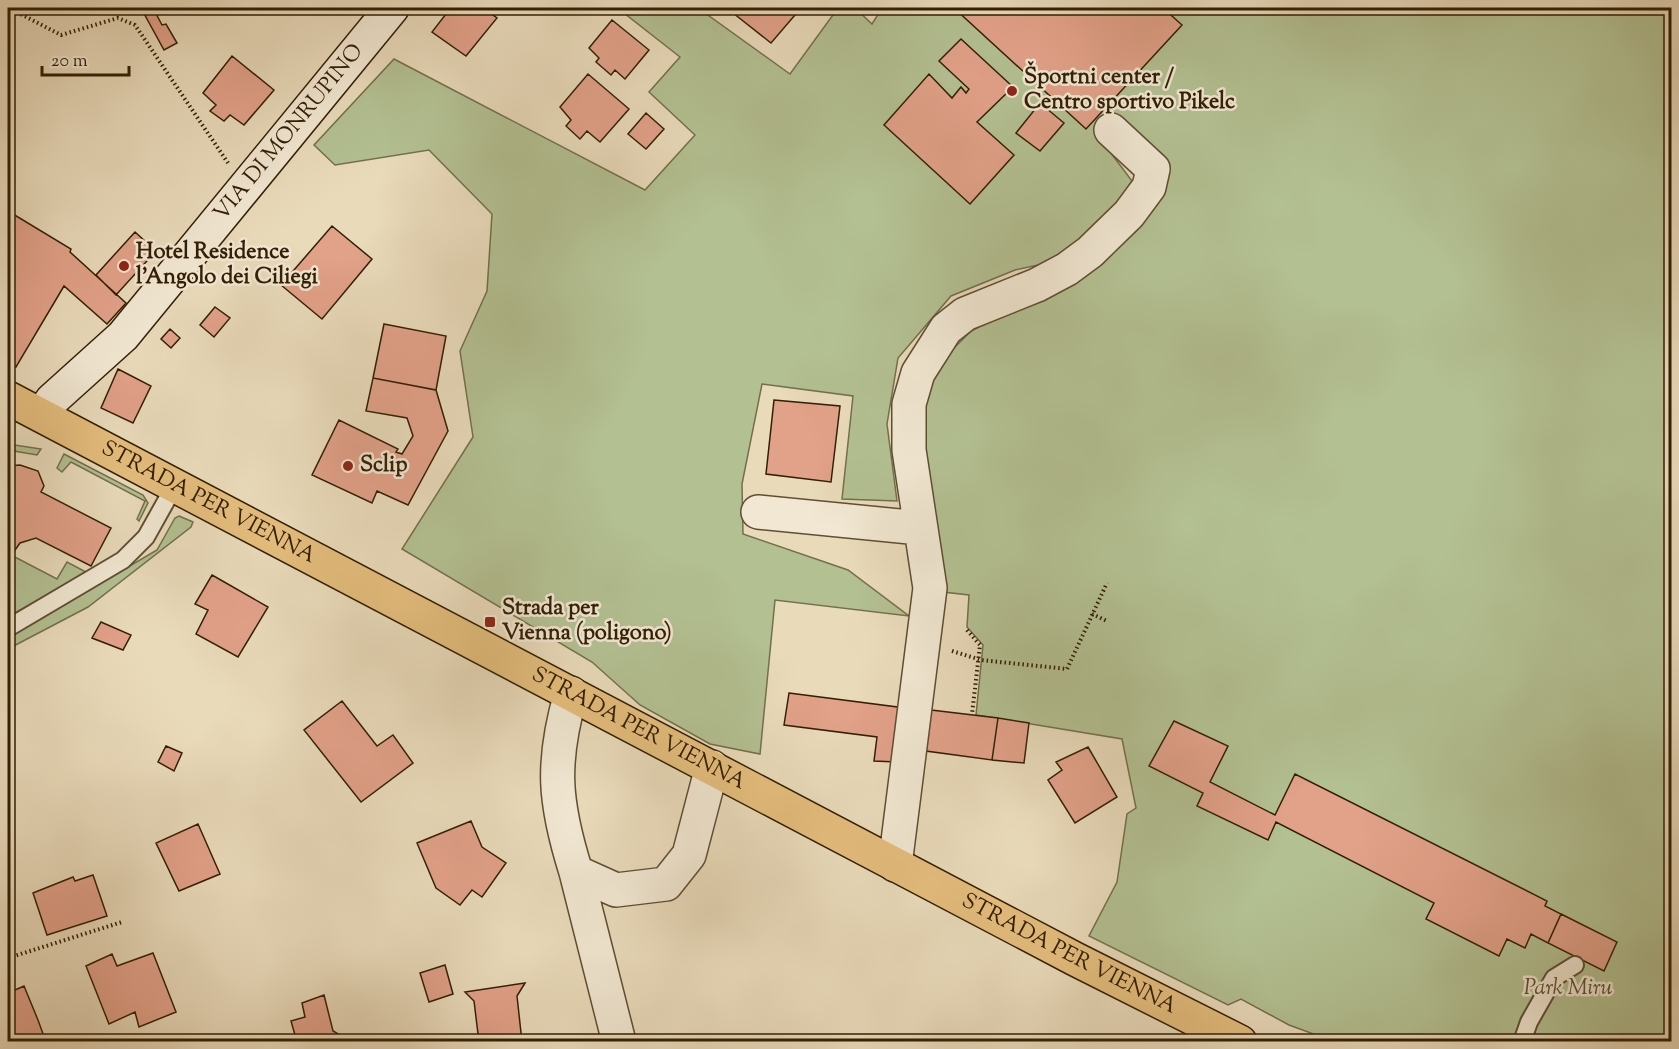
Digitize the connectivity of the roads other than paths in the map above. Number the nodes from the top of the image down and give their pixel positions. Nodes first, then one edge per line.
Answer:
1 (392, 8) edge
2 (1110, 130) dead end
3 (8, 398) edge
4 (42, 415) junction
5 (175, 485) junction
6 (758, 512) dead end
7 (920, 528) junction
8 (8, 628) edge
9 (571, 693) junction
10 (712, 767) junction
11 (895, 865) junction
12 (576, 872) junction
13 (1575, 965) dead end
14 (619, 1041) edge
15 (1240, 1041) edge
16 (1522, 1041) edge

1 - 4 street, VIA DI MONRUPINO
2 - 7 street
3 - 4 main road, STRADA PER VIENNA
4 - 5 main road, STRADA PER VIENNA
5 - 8 lane
5 - 9 main road, STRADA PER VIENNA
6 - 7 street
7 - 11 street
9 - 10 main road, STRADA PER VIENNA
9 - 12 street
10 - 11 main road, STRADA PER VIENNA
10 - 12 street
11 - 15 main road, STRADA PER VIENNA
12 - 14 street
13 - 16 lane

